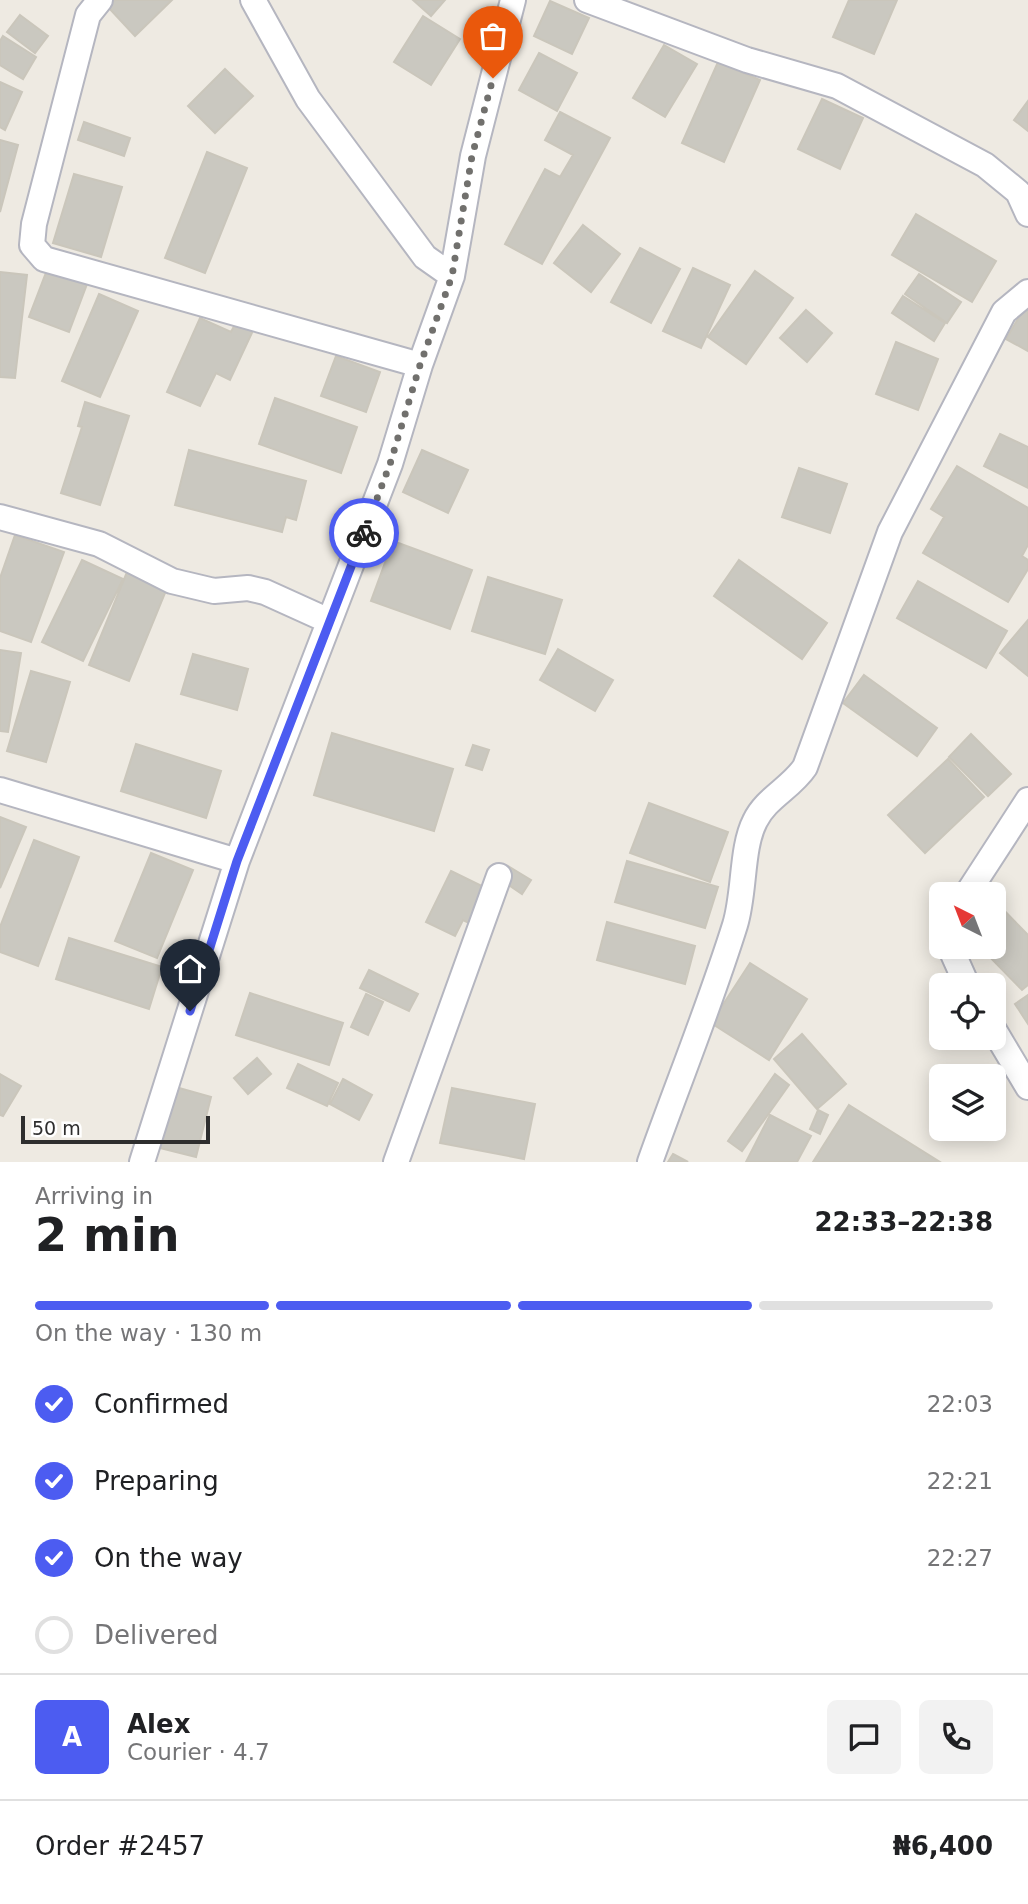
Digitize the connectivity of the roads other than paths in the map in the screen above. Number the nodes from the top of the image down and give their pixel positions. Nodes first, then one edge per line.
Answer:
1 (100, 0) edge
2 (253, 0) edge
3 (513, 0) edge
4 (587, 0) edge
5 (1028, 214) edge
6 (452, 276) junction
7 (1028, 292) edge
8 (420, 365) junction
9 (0, 517) edge
10 (329, 621) junction
11 (0, 790) edge
12 (1028, 800) edge
13 (237, 861) junction
14 (499, 876) dead end
15 (975, 882) edge
16 (1006, 1050) edge
17 (1028, 1087) edge
18 (142, 1162) edge
19 (396, 1162) edge
20 (650, 1162) edge

1 - 8 street
2 - 6 street
3 - 6 street
4 - 5 street
6 - 8 street
7 - 20 street
8 - 10 street
9 - 10 street
10 - 13 street
11 - 13 street
12 - 15 street
13 - 18 street
14 - 19 street
16 - 17 street

